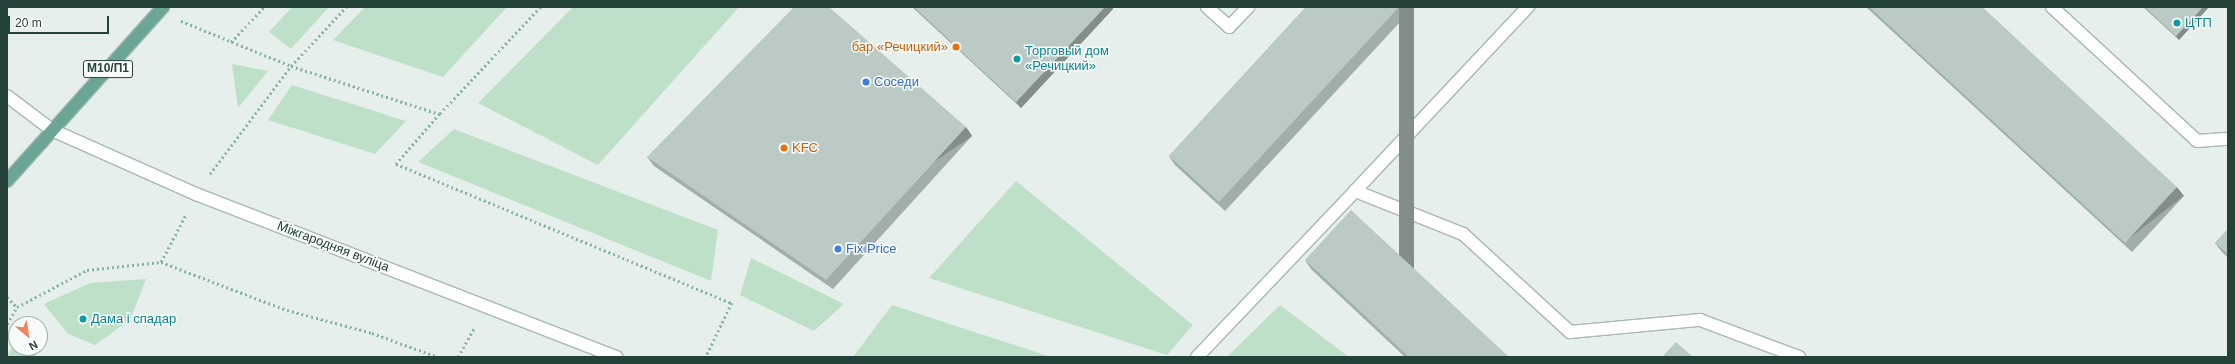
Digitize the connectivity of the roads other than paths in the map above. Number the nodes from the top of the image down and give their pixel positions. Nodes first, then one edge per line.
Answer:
1 (1207, 7) edge
2 (1248, 7) edge
3 (1528, 7) edge
4 (2052, 7) edge
5 (161, 9) edge
6 (7, 96) edge
7 (52, 130) junction
8 (2228, 139) edge
9 (7, 181) edge
10 (1355, 191) junction
11 (617, 357) edge
12 (1197, 357) edge
13 (1799, 357) edge

1 - 2 main road
3 - 10 main road
4 - 8 main road
5 - 7 main road, М10/П1
6 - 7 main road, Міжгародняя вуліца
7 - 9 main road, М10/П1
7 - 11 main road, Міжгародняя вуліца
10 - 12 main road
10 - 13 main road

